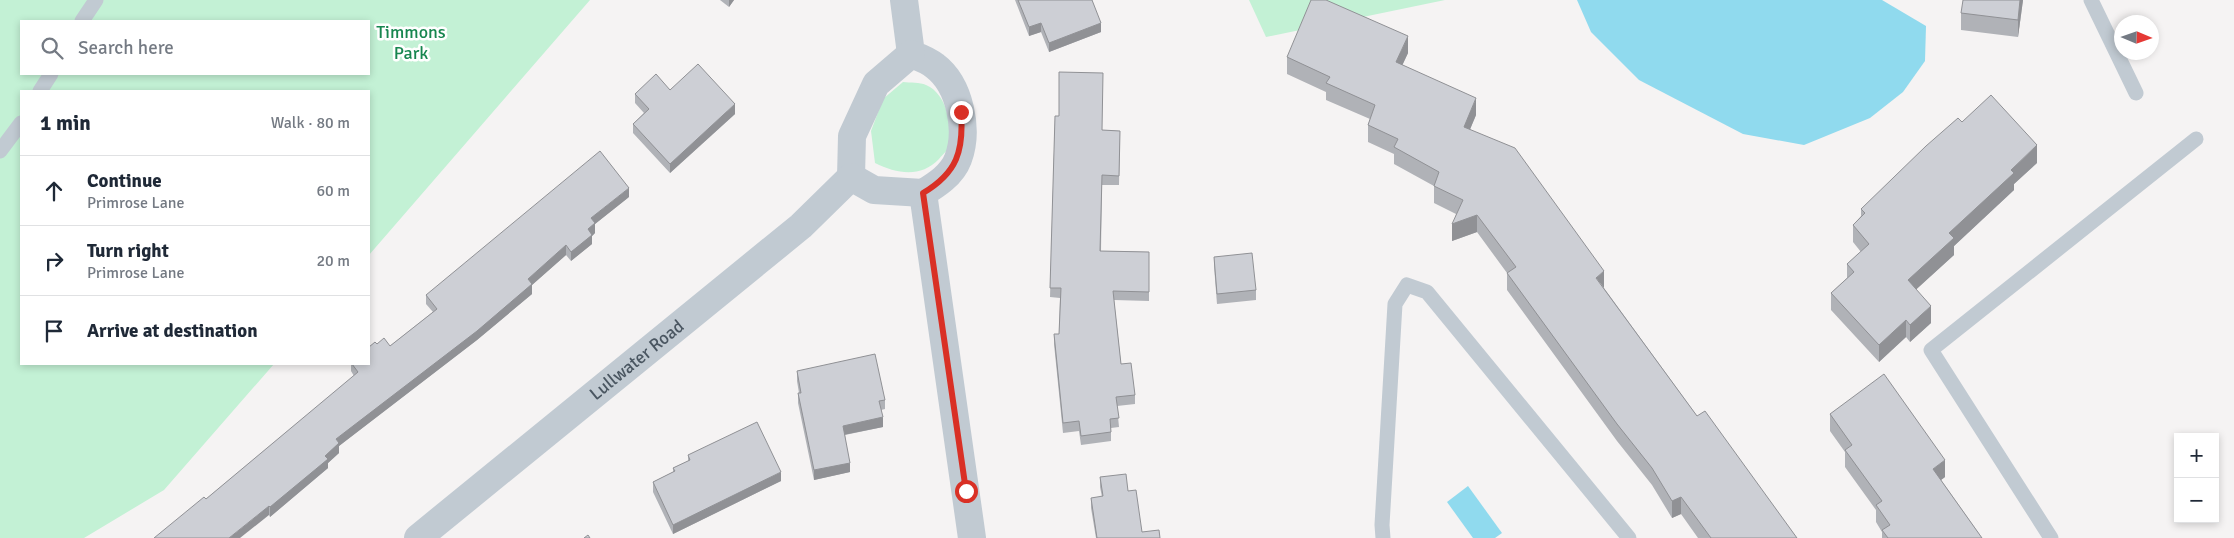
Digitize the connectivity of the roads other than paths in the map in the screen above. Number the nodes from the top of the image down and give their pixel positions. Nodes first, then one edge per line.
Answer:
1 (96, 0) edge
2 (904, 0) edge
3 (2091, 0) edge
4 (83, 20) edge
5 (911, 54) junction
6 (50, 75) edge
7 (41, 90) edge
8 (2136, 93) dead end
9 (20, 124) edge
10 (2196, 140) dead end
11 (0, 151) edge
12 (851, 177) junction
13 (923, 193) junction
14 (418, 538) edge
15 (972, 538) edge
16 (1383, 538) edge
17 (1629, 538) edge
18 (2051, 538) edge

1 - 4 lane
2 - 5 street
3 - 8 lane
5 - 12 street
5 - 13 street
6 - 7 lane
9 - 11 lane
10 - 18 lane
12 - 13 street
12 - 14 street, Lullwater Road
13 - 15 street
16 - 17 lane

